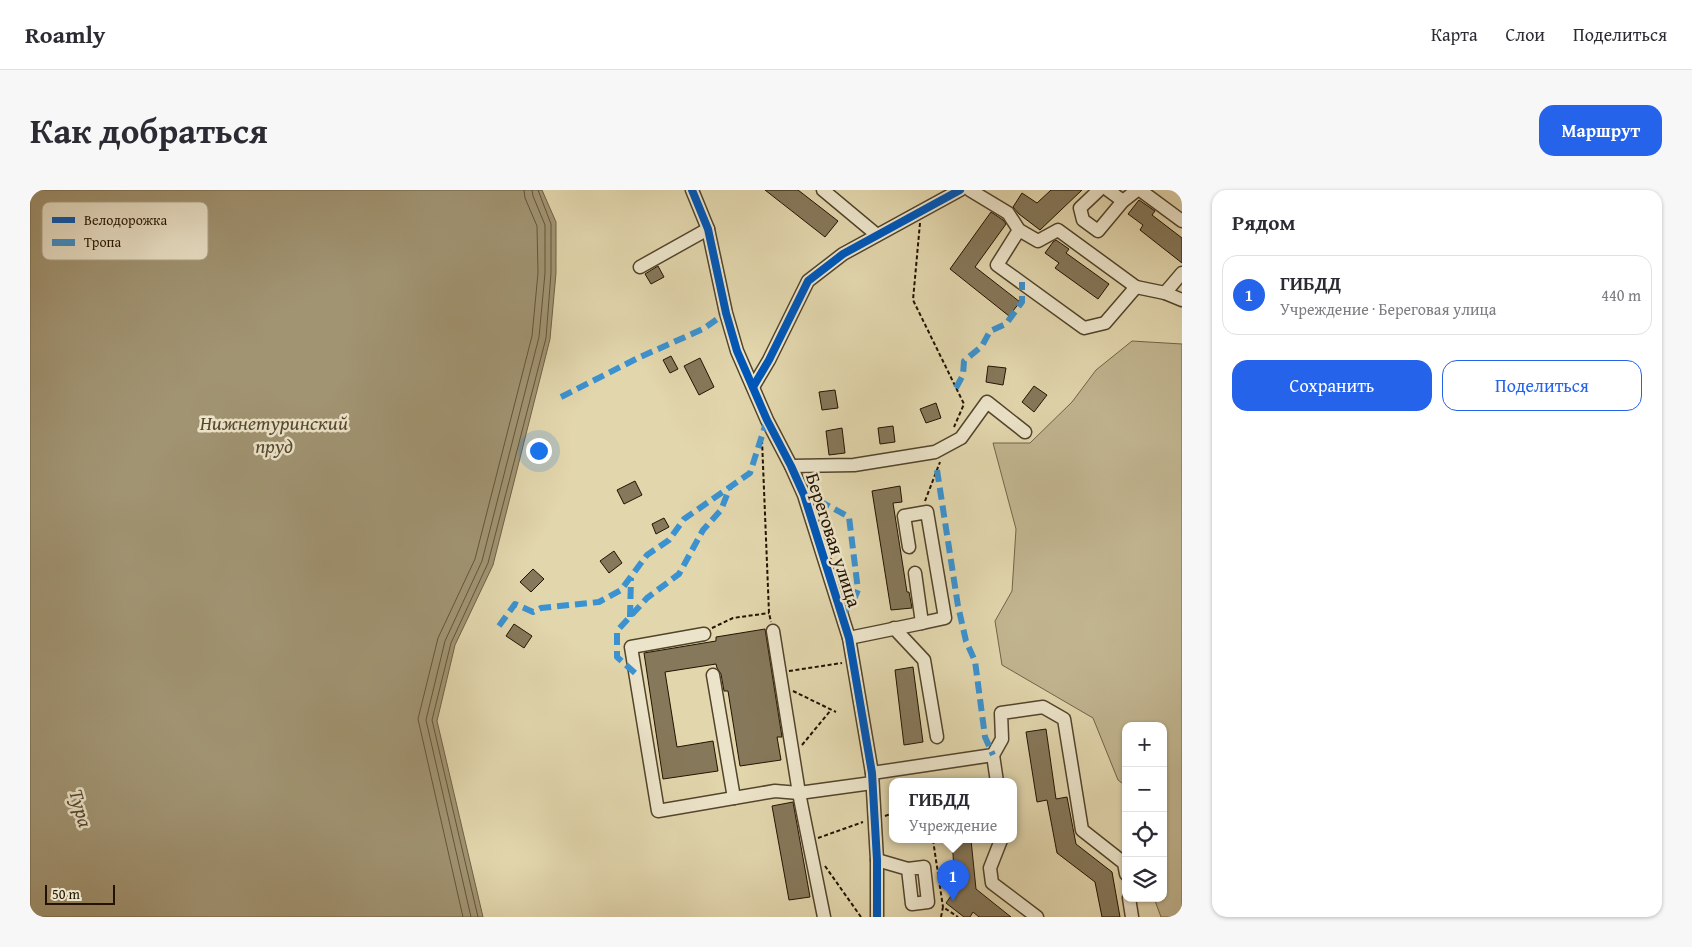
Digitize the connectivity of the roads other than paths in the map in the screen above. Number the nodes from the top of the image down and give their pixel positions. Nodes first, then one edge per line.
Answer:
1 (692, 190) edge
2 (822, 190) edge
3 (960, 190) edge
4 (970, 190) edge
5 (1099, 190) edge
6 (1108, 190) edge
7 (1138, 190) edge
8 (943, 194) edge
9 (1123, 201) junction
10 (1182, 221) edge
11 (708, 229) junction
12 (1020, 230) junction
13 (878, 235) junction
14 (640, 267) dead end
15 (1182, 273) edge
16 (1136, 287) junction
17 (1165, 293) junction
18 (1182, 300) edge
19 (753, 387) junction
20 (1025, 432) dead end
21 (791, 466) junction
22 (909, 548) dead end
23 (914, 573) dead end
24 (922, 623) junction
25 (894, 628) junction
26 (773, 631) road end
27 (704, 634) road end
28 (849, 638) junction
29 (712, 675) dead end
30 (936, 737) dead end
31 (993, 755) junction
32 (872, 778) junction
33 (996, 778) edge
34 (800, 793) junction
35 (734, 798) junction
36 (1000, 843) edge
37 (878, 860) junction
38 (1122, 862) edge
39 (908, 869) dead end
40 (1130, 902) edge
41 (824, 917) edge
42 (877, 917) edge
43 (1038, 917) edge
44 (1132, 917) edge

1 - 11 street, Береговая улица
2 - 13 street
3 - 8 street
4 - 12 street
5 - 9 street
6 - 9 street
7 - 9 street
7 - 10 street
8 - 13 street
11 - 14 street
11 - 19 street, Береговая улица
12 - 16 street
12 - 16 street
13 - 19 street
15 - 17 street
16 - 17 street
17 - 18 street
19 - 21 street, Береговая улица
20 - 21 street
21 - 28 street, Береговая улица
22 - 24 street
23 - 24 street
24 - 25 street
25 - 28 street
25 - 30 street
26 - 34 street
27 - 35 street
28 - 32 street, Береговая улица
29 - 35 street
31 - 32 street
31 - 33 street
31 - 38 street
32 - 34 street
32 - 37 street, Береговая улица
34 - 35 street
34 - 41 street
36 - 43 street
37 - 39 street
37 - 42 street, Береговая улица
40 - 44 street

